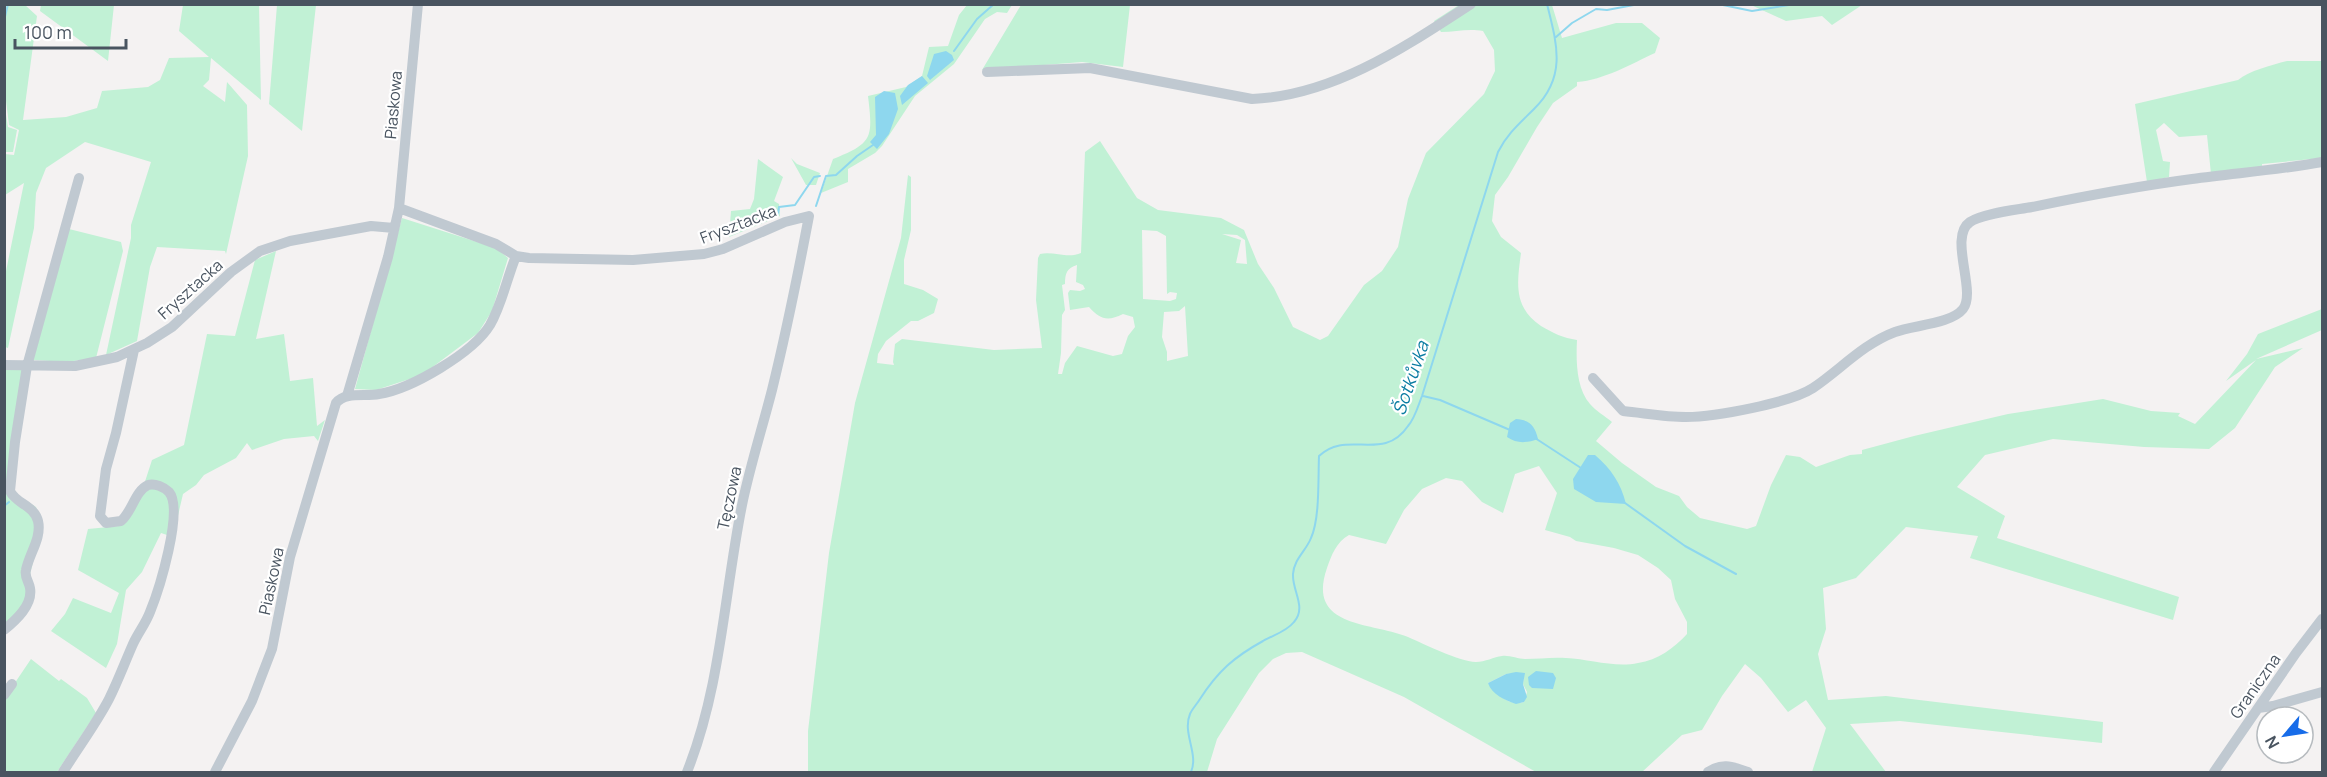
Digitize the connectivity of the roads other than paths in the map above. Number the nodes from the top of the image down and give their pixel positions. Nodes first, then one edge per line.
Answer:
1 (418, 4) edge
2 (1471, 4) edge
3 (987, 72) dead end
4 (2322, 162) edge
5 (79, 178) dead end
6 (399, 208) junction
7 (809, 216) joint
8 (394, 228) junction
9 (516, 256) junction
10 (134, 350) junction
11 (4, 365) edge
12 (27, 366) junction
13 (1593, 378) dead end
14 (347, 396) junction
15 (2322, 619) edge
16 (4, 630) edge
17 (12, 684) dead end
18 (2322, 692) edge
19 (4, 695) edge
20 (2260, 705) edge
21 (2276, 705) edge
22 (2255, 712) edge
23 (63, 772) edge
24 (215, 772) edge
25 (687, 772) edge
26 (1708, 772) edge
27 (1748, 772) edge
28 (2214, 772) edge

1 - 6 street, Piaskowa
2 - 3 street
4 - 13 street
5 - 12 street
6 - 8 street, Piaskowa
6 - 9 street, Frysztacka
7 - 9 street, Frysztacka
7 - 25 street, Tęczowa
8 - 10 street, Frysztacka
8 - 14 street, Piaskowa
9 - 14 street
10 - 12 street, Frysztacka
10 - 23 street
11 - 12 street, Frysztacka
12 - 16 street
14 - 24 street, Piaskowa
15 - 20 street, Graniczna
17 - 19 street
18 - 21 street
22 - 28 street, Graniczna
26 - 27 street

